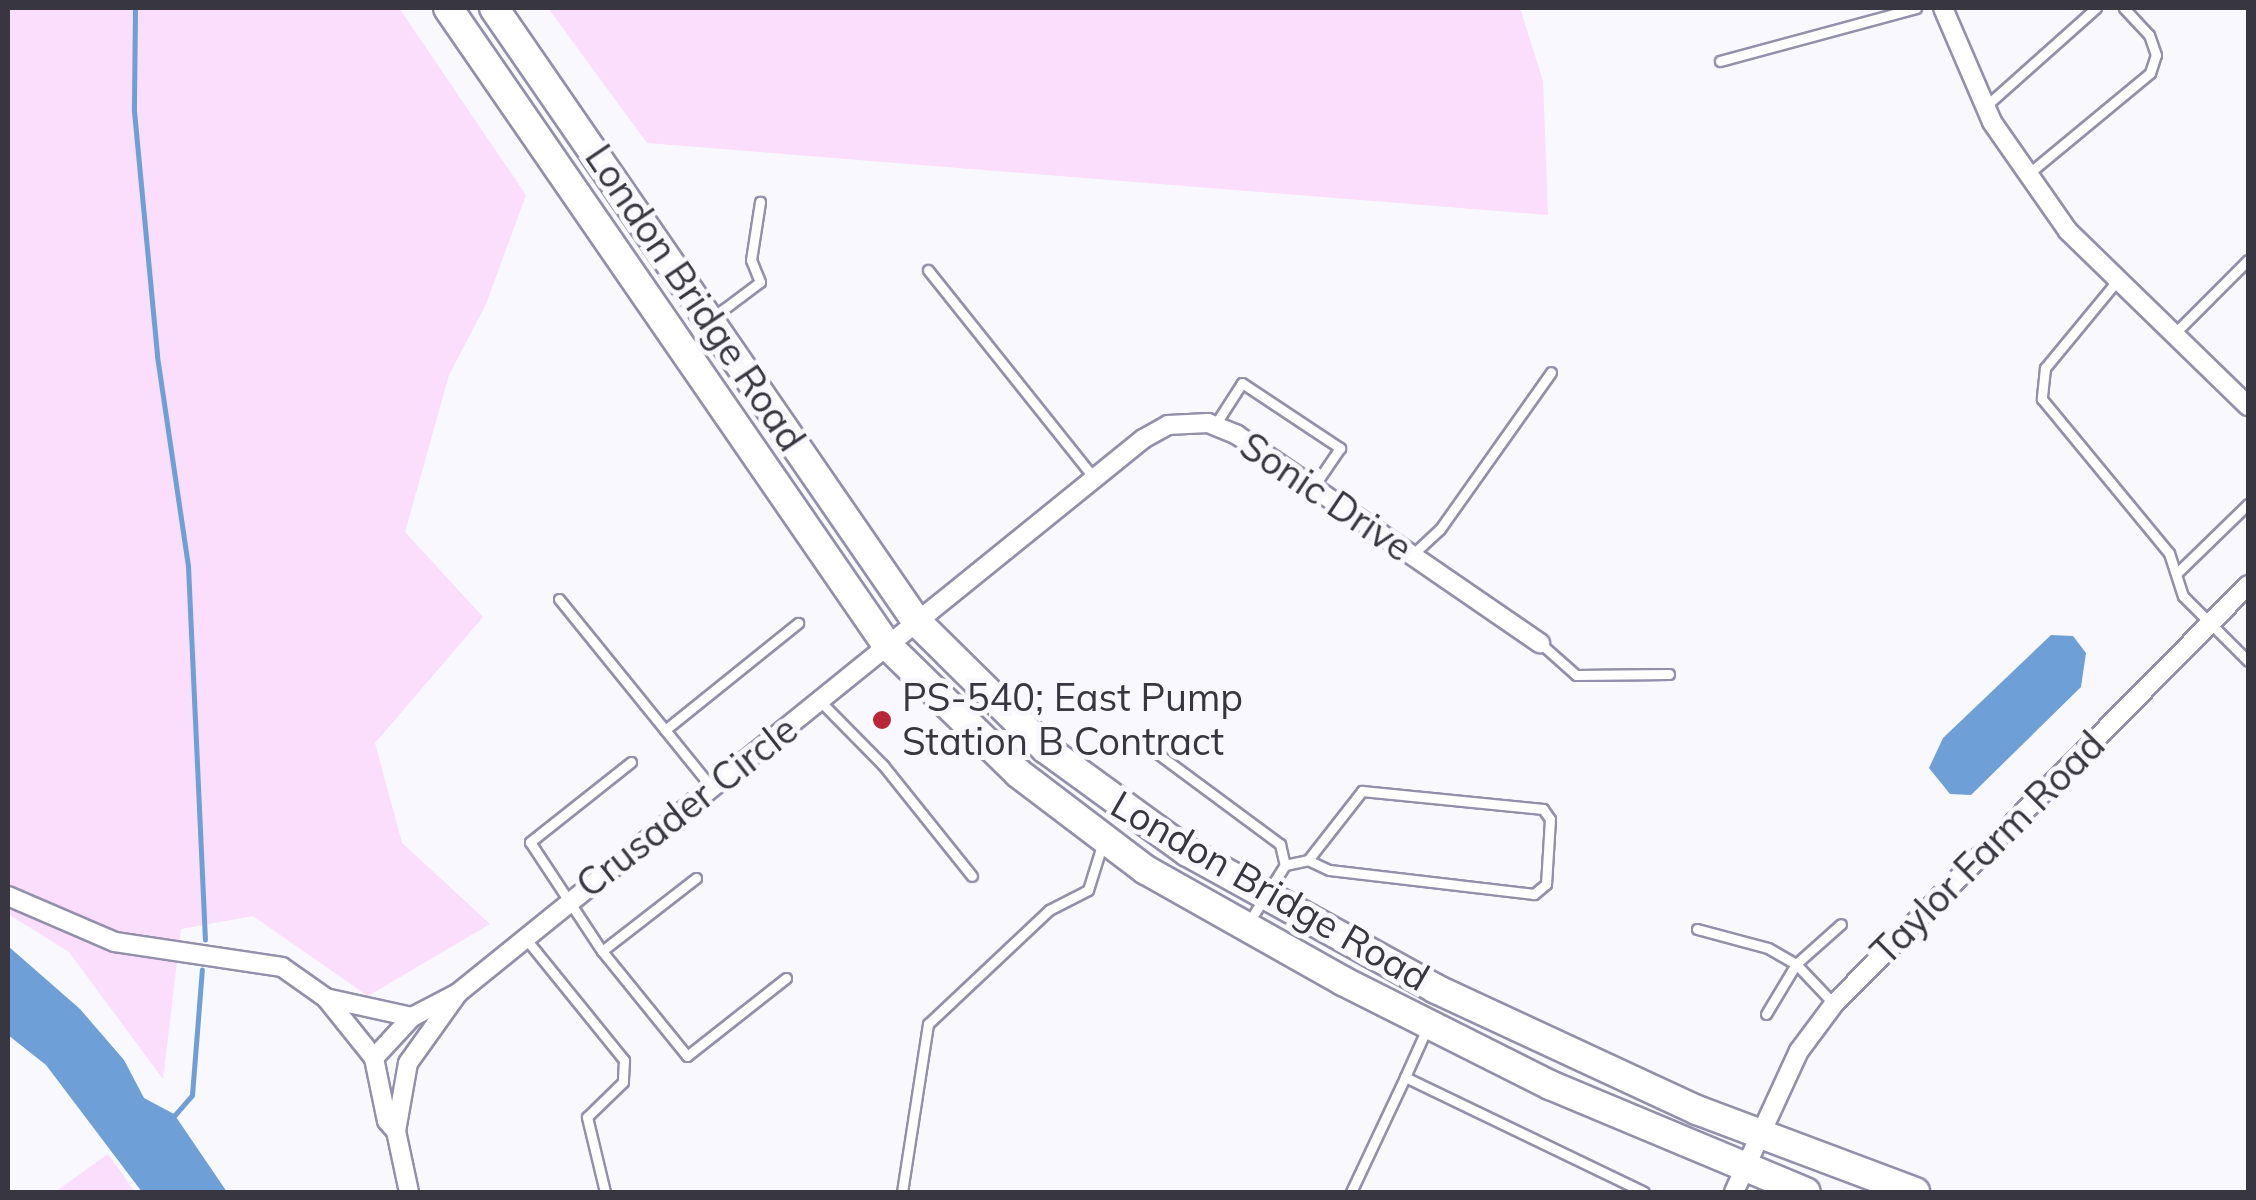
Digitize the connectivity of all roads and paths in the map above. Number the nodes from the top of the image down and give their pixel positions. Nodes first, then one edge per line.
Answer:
1 (448, 8) edge
2 (494, 8) edge
3 (1916, 8) edge
4 (1942, 8) edge
5 (2096, 8) edge
6 (2124, 8) edge
7 (1720, 61) dead end
8 (1986, 106) junction
9 (2028, 174) junction
10 (760, 202) dead end
11 (2248, 260) edge
12 (928, 270) dead end
13 (2116, 282) junction
14 (710, 319) junction
15 (2173, 335) junction
16 (1551, 372) dead end
17 (2248, 406) edge
18 (1215, 425) junction
19 (1095, 479) junction
20 (1313, 488) junction
21 (2248, 504) edge
22 (1412, 555) junction
23 (2177, 573) junction
24 (2248, 584) edge
25 (559, 599) dead end
26 (917, 622) junction
27 (798, 623) dead end
28 (2208, 626) junction
29 (1540, 642) joint
30 (887, 645) junction
31 (2248, 661) edge
32 (1669, 674) dead end
33 (820, 701) junction
34 (665, 730) junction
35 (1142, 742) dead end
36 (631, 762) dead end
37 (714, 790) junction
38 (1104, 840) junction
39 (1308, 860) junction
40 (1286, 865) junction
41 (972, 876) dead end
42 (696, 878) dead end
43 (8, 896) edge
44 (1264, 896) junction
45 (567, 902) junction
46 (1842, 924) dead end
47 (1246, 928) junction
48 (1696, 930) dead end
49 (526, 938) junction
50 (602, 951) junction
51 (1796, 964) junction
52 (786, 978) dead end
53 (458, 993) junction
54 (326, 998) junction
55 (1834, 1004) junction
56 (1766, 1014) dead end
57 (412, 1016) junction
58 (1428, 1026) junction
59 (374, 1058) junction
60 (1405, 1077) junction
61 (396, 1131) junction
62 (1760, 1136) junction
63 (1739, 1180) edge
64 (409, 1192) edge
65 (605, 1192) edge
66 (902, 1192) edge
67 (1351, 1192) edge
68 (1644, 1192) edge
69 (1806, 1192) edge
70 (1915, 1192) edge

1 - 30 main road, London Bridge Road
2 - 14 main road, London Bridge Road
3 - 7 lane
4 - 8 street
5 - 8 lane
6 - 9 lane
8 - 9 street
9 - 13 street
10 - 14 lane
11 - 15 lane
12 - 19 lane
13 - 15 street
13 - 23 lane
14 - 26 main road, London Bridge Road
15 - 17 street
16 - 22 lane
18 - 19 street, Sonic Drive
18 - 20 street, Sonic Drive
18 - 20 lane
19 - 26 street, Sonic Drive
20 - 22 street, Sonic Drive
21 - 23 lane
22 - 29 street, Sonic Drive
23 - 28 lane
24 - 28 street, Taylor Farm Road
25 - 34 lane
26 - 30 street, Crusader Circle
26 - 44 main road, London Bridge Road
27 - 34 lane
28 - 31 lane
28 - 55 street, Taylor Farm Road
29 - 32 lane
30 - 33 street, Crusader Circle
30 - 38 main road, London Bridge Road
33 - 37 street, Crusader Circle
33 - 41 lane
34 - 37 lane
35 - 40 lane
36 - 45 lane
37 - 45 street, Crusader Circle
38 - 47 main road, London Bridge Road
38 - 66 lane
39 - 39 lane
39 - 40 lane
40 - 44 lane
42 - 50 lane
43 - 54 street
44 - 47 lane
44 - 62 main road, London Bridge Road
45 - 49 street, Crusader Circle
45 - 50 lane
46 - 51 lane
47 - 58 main road, London Bridge Road
48 - 51 lane
49 - 53 street, Crusader Circle
49 - 65 lane
50 - 52 lane
51 - 55 lane
51 - 56 lane
53 - 57 street, Crusader Circle
53 - 61 street, Crusader Circle
54 - 57 street
54 - 59 street
55 - 62 street, Taylor Farm Road
57 - 59 street, Crusader Circle
58 - 60 lane
58 - 63 main road, London Bridge Road
59 - 61 street, Crusader Circle
60 - 67 lane
60 - 68 lane
61 - 64 street, Crusader Circle
62 - 63 street
62 - 70 main road, London Bridge Road
63 - 69 main road, London Bridge Road

